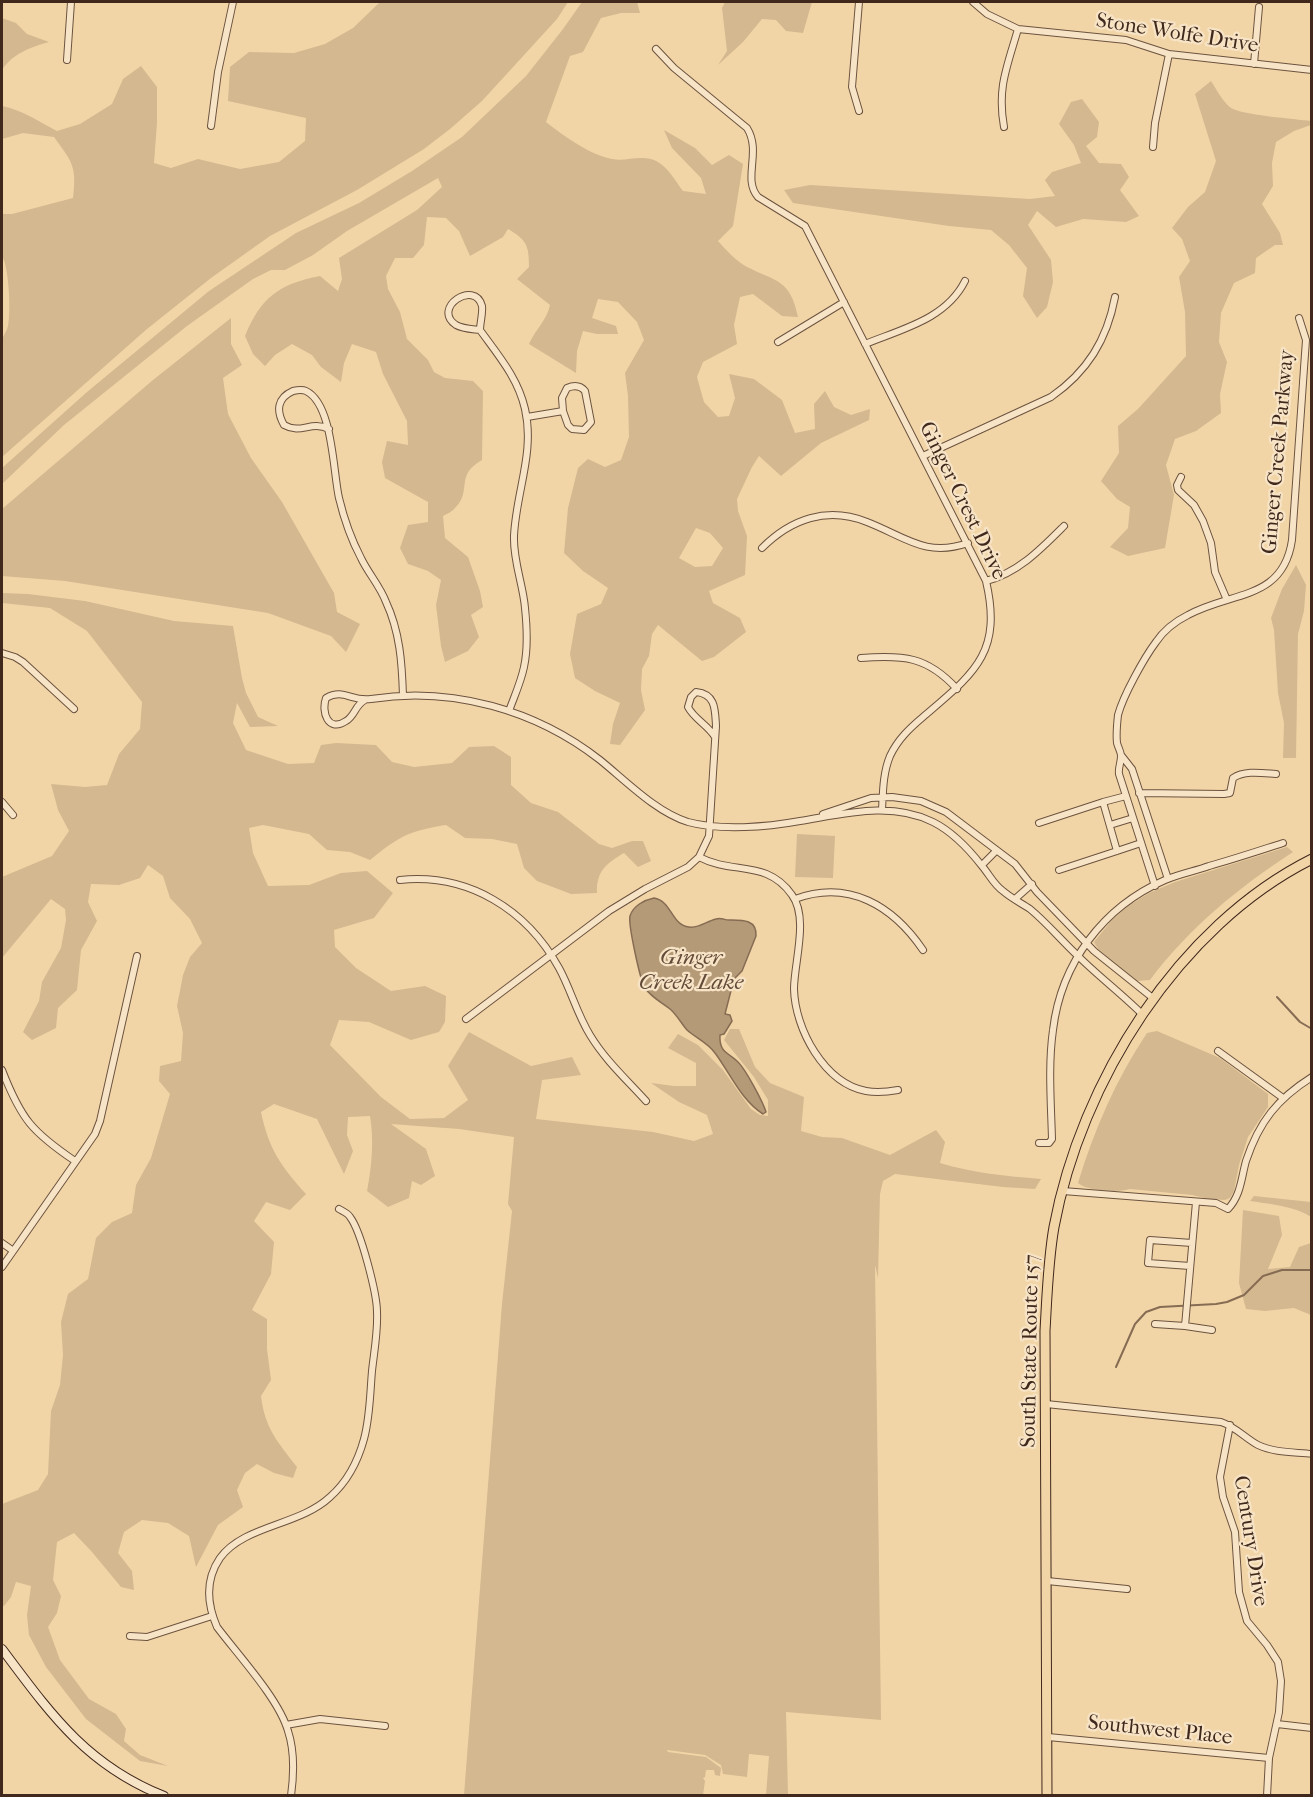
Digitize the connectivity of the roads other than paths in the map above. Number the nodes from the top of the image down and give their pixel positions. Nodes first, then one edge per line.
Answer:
1 (71, 2) edge
2 (232, 2) edge
3 (859, 2) edge
4 (973, 2) edge
5 (1259, 8) dead end
6 (1018, 29) junction
7 (656, 49) dead end
8 (1169, 54) junction
9 (67, 60) dead end
10 (1254, 64) junction
11 (1311, 70) edge
12 (860, 111) dead end
13 (211, 126) dead end
14 (1004, 128) dead end
15 (1153, 147) dead end
16 (965, 281) dead end
17 (1115, 297) dead end
18 (844, 302) junction
19 (1299, 318) dead end
20 (480, 330) junction
21 (778, 342) dead end
22 (865, 344) junction
23 (563, 411) junction
24 (526, 417) junction
25 (329, 429) junction
26 (923, 456) junction
27 (1181, 477) dead end
28 (1064, 526) dead end
29 (968, 543) junction
30 (762, 548) dead end
31 (986, 581) junction
32 (1227, 600) junction
33 (2, 653) edge
34 (861, 658) dead end
35 (957, 689) junction
36 (403, 696) junction
37 (365, 700) junction
38 (74, 709) dead end
39 (509, 711) junction
40 (715, 737) junction
41 (1121, 755) junction
42 (1276, 774) dead end
43 (1139, 793) junction
44 (1126, 796) junction
45 (882, 797) junction
46 (2, 802) edge
47 (1103, 802) junction
48 (1143, 805) junction
49 (1130, 809) junction
50 (882, 810) junction
51 (13, 815) dead end
52 (1133, 818) junction
53 (809, 820) junction
54 (1039, 823) dead end
55 (710, 825) junction
56 (1110, 825) junction
57 (1142, 843) junction
58 (1283, 843) dead end
59 (996, 851) junction
60 (1118, 851) junction
61 (699, 857) junction
62 (1311, 859) edge
63 (982, 865) junction
64 (1059, 870) dead end
65 (1168, 879) junction
66 (400, 880) dead end
67 (1032, 884) junction
68 (1155, 886) junction
69 (795, 899) junction
70 (1015, 899) junction
71 (1086, 943) junction
72 (923, 950) dead end
73 (550, 954) junction
74 (137, 956) dead end
75 (1077, 956) junction
76 (1154, 999) junction
77 (1143, 1015) junction
78 (466, 1019) dead end
79 (1218, 1051) dead end
80 (2, 1070) edge
81 (1311, 1077) edge
82 (898, 1090) dead end
83 (1283, 1098) junction
84 (646, 1101) dead end
85 (1039, 1143) dead end
86 (75, 1161) junction
87 (1063, 1191) junction
88 (1196, 1202) junction
89 (339, 1209) dead end
90 (2, 1243) edge
91 (1192, 1243) junction
92 (12, 1250) junction
93 (1190, 1266) junction
94 (2, 1267) edge
95 (1155, 1324) dead end
96 (1185, 1326) junction
97 (1212, 1330) dead end
98 (1046, 1404) junction
99 (1230, 1425) junction
100 (1311, 1454) edge
101 (1047, 1581) junction
102 (1127, 1589) dead end
103 (212, 1616) junction
104 (130, 1636) dead end
105 (2, 1649) edge
106 (1277, 1724) junction
107 (286, 1725) junction
108 (385, 1726) dead end
109 (1311, 1728) edge
110 (1048, 1737) junction
111 (1269, 1758) junction
112 (164, 1796) edge
113 (291, 1796) edge
114 (1047, 1796) edge
115 (1267, 1796) edge

1 - 9 street
2 - 13 street
3 - 12 street
4 - 6 street, Stone Wolfe Drive
5 - 10 street
6 - 8 street, Stone Wolfe Drive
6 - 14 street
7 - 18 street, Ginger Crest Drive
8 - 10 street, Stone Wolfe Drive
8 - 15 street
10 - 11 street, Stone Wolfe Drive
16 - 22 street
17 - 26 street
18 - 21 street
18 - 22 street, Ginger Crest Drive
19 - 32 street, Ginger Creek Parkway
20 - 20 street
20 - 24 street
22 - 26 street, Ginger Crest Drive
23 - 23 street
23 - 24 street
24 - 39 street
25 - 25 street
25 - 36 street
26 - 29 street, Ginger Crest Drive
27 - 32 street
28 - 31 street
29 - 30 street
29 - 31 street, Ginger Crest Drive
31 - 35 street, Ginger Crest Drive
32 - 41 street, Ginger Creek Parkway
33 - 38 street
34 - 35 street
35 - 45 street, Ginger Crest Drive
36 - 37 street
36 - 39 street
37 - 37 street
39 - 55 street
40 - 40 street
40 - 55 street
41 - 43 street, Ginger Creek Parkway
41 - 44 street, Ginger Creek Parkway
42 - 43 street
43 - 48 street, Ginger Creek Parkway
44 - 47 street
44 - 49 street, Ginger Creek Parkway
45 - 50 street, Ginger Crest Drive
45 - 53 street
45 - 59 street
46 - 51 street
47 - 54 street
47 - 56 street
48 - 49 street
48 - 65 street, Ginger Creek Parkway
49 - 52 street, Ginger Creek Parkway
50 - 53 street
50 - 63 street
52 - 56 street
52 - 57 street, Ginger Creek Parkway
53 - 55 street
55 - 61 street
56 - 60 street
57 - 60 street
57 - 68 street, Ginger Creek Parkway
58 - 65 street
59 - 63 street
59 - 67 street
60 - 64 street
61 - 69 street
61 - 73 street
62 - 76 main road, South State Route 157
63 - 70 street
65 - 68 street
66 - 73 street
67 - 70 street
67 - 71 street
68 - 71 street
69 - 72 street
69 - 82 street
70 - 75 street
71 - 75 street
71 - 76 street
73 - 78 street
73 - 84 street
74 - 86 street
75 - 77 street
75 - 85 street
76 - 77 main road, South State Route 157
77 - 87 main road, South State Route 157
79 - 83 street
80 - 86 street
81 - 83 street
83 - 88 street
86 - 92 street
87 - 88 street
87 - 98 main road, South State Route 157
88 - 91 street
89 - 103 street
90 - 92 street
91 - 93 street
91 - 93 street
92 - 94 street
93 - 96 street
95 - 96 street
96 - 97 street
98 - 99 street
98 - 101 main road, South State Route 157
99 - 100 street
99 - 106 street, Century Drive
101 - 102 street
101 - 110 main road, South State Route 157
103 - 104 street
103 - 107 street
105 - 112 street
106 - 109 street
106 - 111 street, Century Drive
107 - 108 street
107 - 113 street
110 - 111 street, Southwest Place
110 - 114 main road, South State Route 157
111 - 115 street, Century Drive

